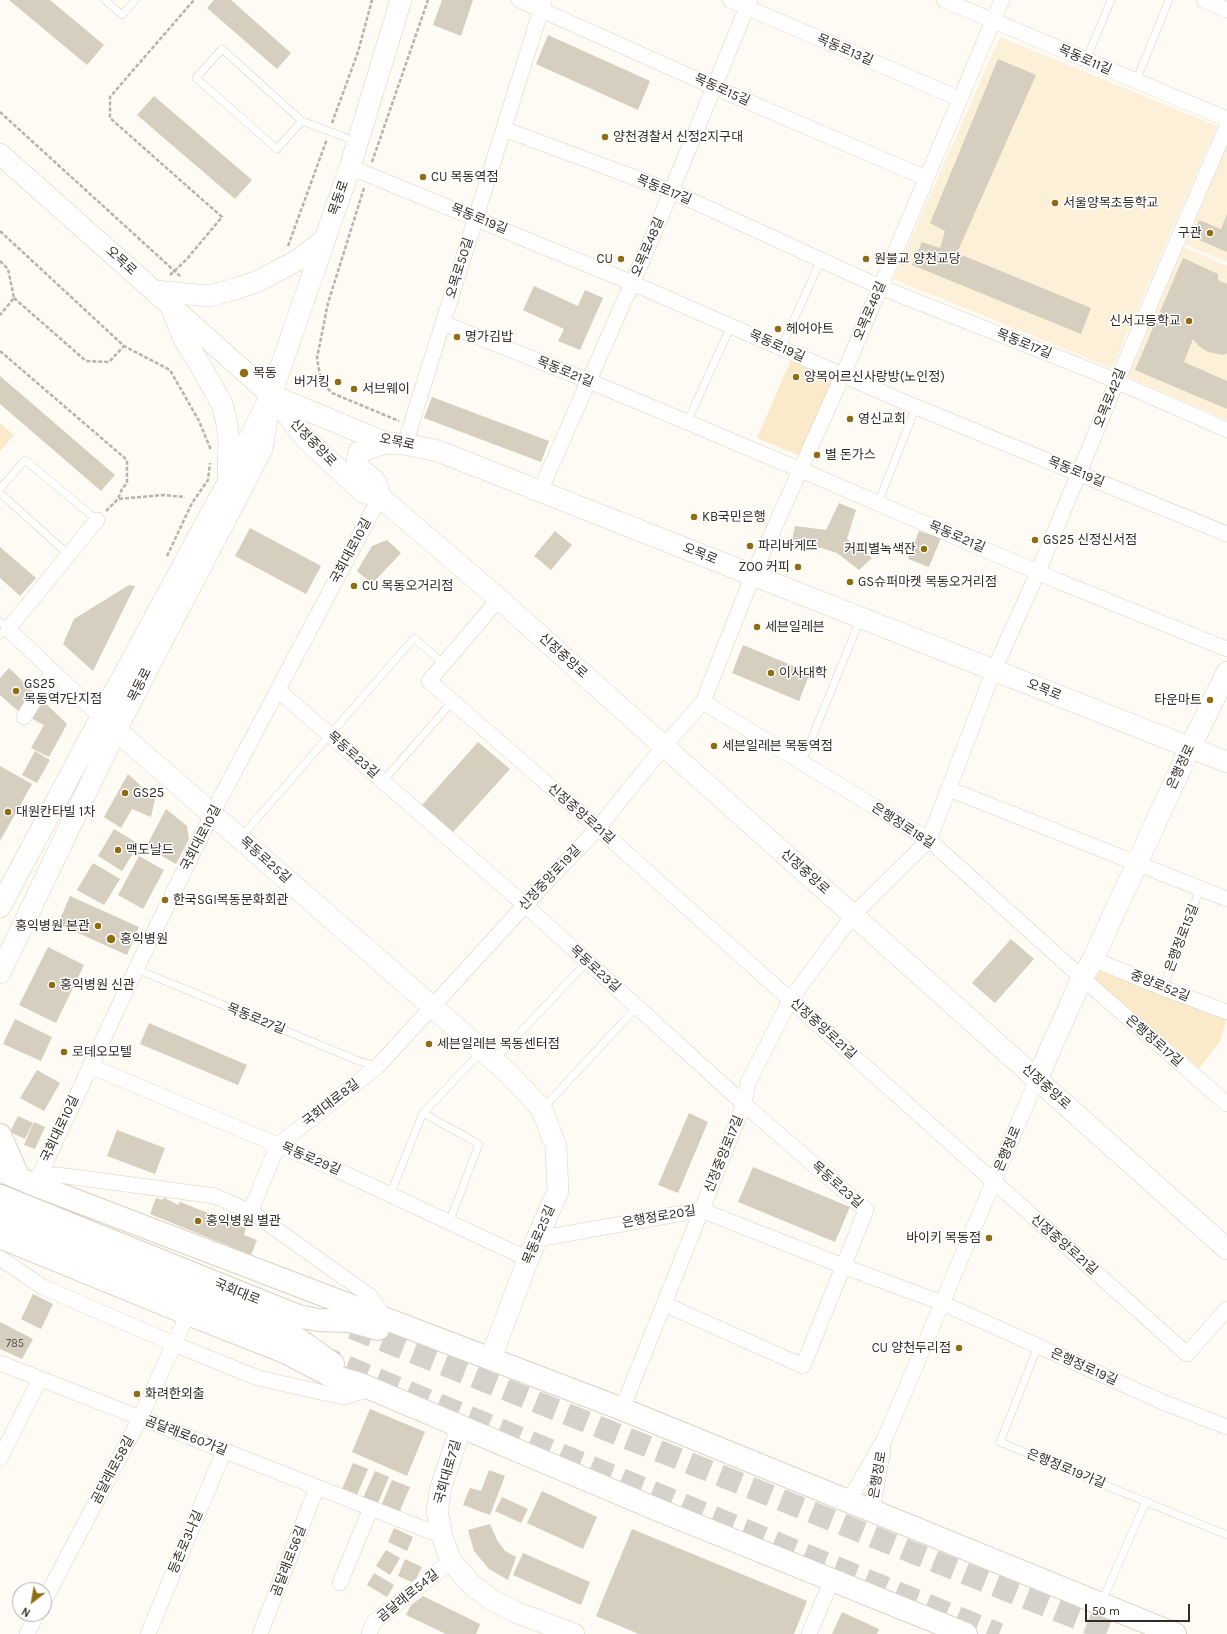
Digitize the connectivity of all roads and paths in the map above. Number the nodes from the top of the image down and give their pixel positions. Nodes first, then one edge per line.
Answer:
1 (105, 0) edge
2 (135, 0) edge
3 (194, 0) edge
4 (372, 0) edge
5 (401, 0) edge
6 (519, 0) edge
7 (730, 0) edge
8 (944, 0) edge
9 (1002, 0) edge
10 (1111, 0) edge
11 (1169, 0) edge
12 (1204, 0) edge
13 (749, 4) edge
14 (543, 5) edge
15 (1227, 10) edge
16 (993, 21) junction
17 (1086, 60) junction
18 (1136, 81) junction
19 (714, 88) junction
20 (960, 99) junction
21 (0, 112) edge
22 (1227, 119) edge
23 (302, 121) junction
24 (1227, 126) edge
25 (504, 129) junction
26 (329, 131) junction
27 (358, 142) junction
28 (0, 154) edge
29 (350, 167) junction
30 (926, 178) junction
31 (671, 191) junction
32 (476, 218) junction
33 (0, 231) edge
34 (324, 240) junction
35 (287, 248) dead end
36 (821, 260) junction
37 (0, 261) edge
38 (175, 270) junction
39 (184, 280) dead end
40 (632, 283) junction
41 (880, 287) junction
42 (154, 291) junction
43 (14, 298) junction
44 (170, 305) junction
45 (0, 315) edge
46 (443, 323) junction
47 (731, 326) junction
48 (124, 346) junction
49 (781, 348) junction
50 (0, 351) edge
51 (843, 375) junction
52 (589, 381) junction
53 (1117, 381) junction
54 (271, 395) junction
55 (916, 407) junction
56 (687, 422) junction
57 (1227, 430) edge
58 (395, 444) junction
59 (211, 451) dead end
60 (210, 458) dead end
61 (801, 470) junction
62 (1080, 474) junction
63 (228, 482) junction
64 (0, 489) edge
65 (540, 491) junction
66 (0, 493) edge
67 (380, 496) junction
68 (185, 497) dead end
69 (878, 504) junction
70 (97, 520) joint
71 (1227, 534) edge
72 (69, 555) junction
73 (166, 558) dead end
74 (1038, 572) junction
75 (753, 575) junction
76 (499, 598) junction
77 (861, 618) junction
78 (3, 629) edge
79 (1227, 649) edge
80 (444, 664) junction
81 (994, 670) junction
82 (53, 672) junction
83 (1227, 672) edge
84 (278, 690) junction
85 (452, 702) junction
86 (703, 702) junction
87 (24, 717) dead end
88 (101, 717) junction
89 (116, 730) junction
90 (330, 734) junction
91 (664, 746) junction
92 (1190, 748) junction
93 (802, 762) junction
94 (1227, 762) edge
95 (383, 781) junction
96 (949, 789) junction
97 (212, 814) junction
98 (598, 828) junction
99 (240, 839) junction
100 (929, 840) junction
101 (1137, 863) junction
102 (1200, 889) junction
103 (1227, 899) edge
104 (525, 905) junction
105 (0, 907) edge
106 (853, 915) junction
107 (1093, 959) junction
108 (587, 962) junction
109 (136, 969) junction
110 (0, 973) edge
111 (1082, 978) junction
112 (1163, 988) junction
113 (790, 1000) junction
114 (432, 1007) junction
115 (637, 1007) junction
116 (1227, 1012) edge
117 (488, 1056) junction
118 (90, 1066) junction
119 (378, 1066) junction
120 (1037, 1080) junction
121 (744, 1104) junction
122 (1227, 1104) edge
123 (542, 1109) junction
124 (423, 1113) junction
125 (0, 1135) edge
126 (278, 1145) junction
127 (23, 1177) edge
128 (994, 1182) junction
129 (390, 1195) junction
130 (0, 1196) edge
131 (701, 1210) junction
132 (250, 1212) junction
133 (0, 1216) edge
134 (449, 1223) junction
135 (0, 1237) edge
136 (537, 1239) junction
137 (1227, 1249) edge
138 (0, 1258) edge
139 (528, 1259) junction
140 (843, 1266) junction
141 (942, 1303) junction
142 (664, 1304) junction
143 (1227, 1309) edge
144 (188, 1314) junction
145 (385, 1318) junction
146 (174, 1344) junction
147 (1038, 1346) junction
148 (487, 1357) junction
149 (0, 1363) edge
150 (40, 1379) junction
151 (366, 1387) junction
152 (622, 1409) junction
153 (140, 1418) junction
154 (461, 1427) junction
155 (1227, 1427) edge
156 (885, 1438) junction
157 (224, 1451) junction
158 (0, 1458) edge
159 (317, 1487) junction
160 (848, 1502) junction
161 (1146, 1502) junction
162 (371, 1508) junction
163 (872, 1511) junction
164 (1227, 1535) edge
165 (442, 1536) junction
166 (451, 1561) junction
167 (832, 1580) junction
168 (340, 1583) dead end
169 (52, 1586) edge
170 (1101, 1603) junction
171 (33, 1622) edge
172 (27, 1634) edge
173 (148, 1634) edge
174 (260, 1634) edge
175 (369, 1634) edge
176 (574, 1634) edge
177 (809, 1634) edge
178 (966, 1634) edge
179 (1175, 1634) edge

1 - 2 lane
3 - 38 path
4 - 26 path
5 - 27 main road, 목동로
6 - 14 street, 목동로15길
7 - 13 street, 목동로13길
8 - 16 street, 목동로11길
9 - 16 street, 오목로46길
10 - 17 lane
11 - 18 lane
12 - 15 street
13 - 19 street, 오목로48길
13 - 20 street, 목동로13길
14 - 19 street, 목동로15길
14 - 25 street, 오목로50길
16 - 17 street, 목동로11길
16 - 20 street, 오목로46길
17 - 18 street, 목동로11길
18 - 22 street, 목동로11길
19 - 30 street, 목동로15길
19 - 31 street, 오목로48길
20 - 30 street, 오목로46길
21 - 38 path
23 - 23 lane
23 - 26 lane
24 - 53 street, 오목로42길
25 - 31 street, 목동로17길
25 - 32 street, 오목로50길
26 - 27 lane
26 - 35 path
27 - 29 main road, 목동로
28 - 42 main road, 오목로
29 - 32 street, 목동로19길
29 - 34 main road, 목동로
30 - 41 street, 오목로46길
31 - 36 street, 목동로17길
31 - 40 street, 오목로48길
32 - 40 street, 목동로19길
32 - 46 street, 오목로50길
33 - 48 path
34 - 42 main road
34 - 54 main road, 목동로
36 - 41 street, 목동로17길
36 - 49 lane
37 - 43 path
38 - 39 path
38 - 42 path
40 - 47 street, 목동로19길
40 - 52 street, 오목로48길
41 - 51 street, 오목로46길
41 - 53 street, 목동로17길
42 - 44 main road, 오목로
43 - 45 path
43 - 48 path
44 - 54 main road, 오목로
44 - 63 main road
46 - 52 street, 목동로21길
46 - 58 street, 오목로50길
47 - 49 street, 목동로19길
47 - 56 lane
48 - 59 path
49 - 51 street, 목동로19길
50 - 68 path
51 - 55 street, 목동로19길
51 - 61 street, 오목로46길
52 - 56 street, 목동로21길
52 - 65 street, 오목로48길
53 - 57 street, 목동로17길
53 - 62 street, 오목로42길
54 - 58 main road, 오목로
54 - 63 main road, 목동로
54 - 67 main road, 신정중앙로
54 - 89 main road, 목동로
55 - 62 street, 목동로19길
55 - 69 lane
56 - 61 street, 목동로21길
58 - 65 main road, 오목로
58 - 67 main road, 신정중앙로
60 - 73 path
61 - 69 street, 목동로21길
61 - 75 street, 오목로46길
62 - 71 street, 목동로19길
62 - 74 street, 오목로42길
63 - 88 main road, 목동로
64 - 70 lane
65 - 75 main road, 오목로
66 - 72 lane
67 - 76 main road, 신정중앙로
67 - 84 street, 국회대로10길
69 - 74 street, 목동로21길
70 - 72 street
72 - 78 street
74 - 79 street, 목동로21길
74 - 81 street, 오목로42길
75 - 77 main road, 오목로
75 - 86 street, 오목로46길
76 - 80 street, 신정중앙로21길
76 - 91 main road, 신정중앙로
77 - 81 main road, 오목로
77 - 93 lane
78 - 82 street
80 - 85 street, 신정중앙로21길
80 - 90 lane
81 - 92 main road, 오목로
81 - 96 street, 오목로42길
82 - 87 street
82 - 88 street
83 - 92 main road, 은행정로
84 - 90 street, 목동로23길
84 - 97 street, 국회대로10길
85 - 95 lane
85 - 98 street, 신정중앙로21길
86 - 91 street, 신정중앙로19길
86 - 93 street, 은행정로18길
88 - 89 main road, 목동로25길
88 - 105 main road, 목동로
89 - 97 main road, 목동로25길
89 - 110 main road, 목동로
90 - 95 street, 목동로23길
90 - 99 lane
91 - 98 street, 신정중앙로19길
91 - 106 main road, 신정중앙로
92 - 94 main road, 오목로
92 - 101 main road, 은행정로
93 - 100 street, 은행정로18길
95 - 104 street, 목동로23길
96 - 100 street, 오목로42길
96 - 101 street
97 - 99 main road, 목동로25길
97 - 109 street, 국회대로10길
98 - 104 street, 신정중앙로19길
98 - 113 street, 신정중앙로21길
99 - 114 main road, 목동로25길
100 - 106 street, 신정중앙로17길
100 - 111 street, 은행정로18길
101 - 102 street, 은행정로15길
101 - 107 main road, 은행정로
102 - 103 street, 은행정로15길
102 - 112 lane, 은행정로15길
104 - 108 street, 목동로23길
104 - 114 street, 신정중앙로19길
106 - 113 street, 신정중앙로17길
106 - 120 main road, 신정중앙로
107 - 111 main road, 은행정로
107 - 112 street, 중앙로52길
108 - 115 street, 목동로23길
108 - 117 lane
109 - 118 street, 국회대로10길
109 - 119 lane, 목동로27길
111 - 120 main road, 은행정로
111 - 122 street, 은행정로17길
112 - 116 street, 중앙로52길
113 - 121 street, 신정중앙로17길
113 - 128 street, 신정중앙로21길
114 - 117 main road, 목동로25길
114 - 119 street, 국회대로8길
115 - 121 street, 목동로23길
115 - 123 lane
117 - 123 main road, 목동로25길
117 - 124 lane
118 - 126 street, 목동로29길
118 - 127 street, 국회대로10길
119 - 126 street, 국회대로8길
120 - 128 street, 은행정로
120 - 137 main road, 신정중앙로
121 - 131 street, 신정중앙로17길
121 - 140 street, 목동로23길
123 - 136 main road, 목동로25길
124 - 129 lane
124 - 134 lane
125 - 127 main road
126 - 129 street, 목동로29길
126 - 132 street, 국회대로8길
127 - 132 street
127 - 145 main road
128 - 141 street, 은행정로
128 - 143 street, 신정중앙로21길
129 - 134 street, 목동로29길
130 - 148 main road, 국회대로
131 - 136 street, 은행정로20길
131 - 140 street, 은행정로20길
131 - 142 street, 신정중앙로17길
132 - 145 street
133 - 151 main road, 국회대로
134 - 139 street, 목동로29길
135 - 144 main road
136 - 139 main road, 목동로25길
138 - 146 street
139 - 148 main road, 목동로25길
140 - 141 street, 은행정로20길
140 - 142 street
141 - 147 street, 은행정로19길
141 - 156 street, 은행정로
142 - 152 street, 신정중앙로17길
144 - 146 street, 곰달래로58길
144 - 151 main road
145 - 148 main road
146 - 151 street
146 - 153 street, 곰달래로58길
147 - 155 street, 은행정로19길
147 - 161 lane, 은행정로19가길
148 - 152 main road
149 - 150 street, 곰달래로60가길
150 - 153 street, 곰달래로60가길
150 - 158 street
151 - 154 main road
152 - 160 main road
153 - 157 street, 곰달래로60가길
153 - 169 street, 곰달래로58길
154 - 165 main road, 국회대로7길
154 - 167 main road
156 - 160 street, 은행정로
156 - 163 street, 은행정로
157 - 159 street, 곰달래로60가길
157 - 173 street, 등촌로3나길
159 - 162 street, 곰달래로60가길
159 - 174 street, 곰달래로56길
160 - 163 main road
161 - 164 lane, 은행정로19가길
161 - 170 lane
162 - 165 street, 곰달래로60가길
162 - 168 street
163 - 170 main road
165 - 166 main road, 국회대로7길
166 - 175 street, 곰달래로54길
166 - 176 main road, 국회대로7길
167 - 177 street
167 - 178 main road
170 - 179 main road
171 - 172 street

